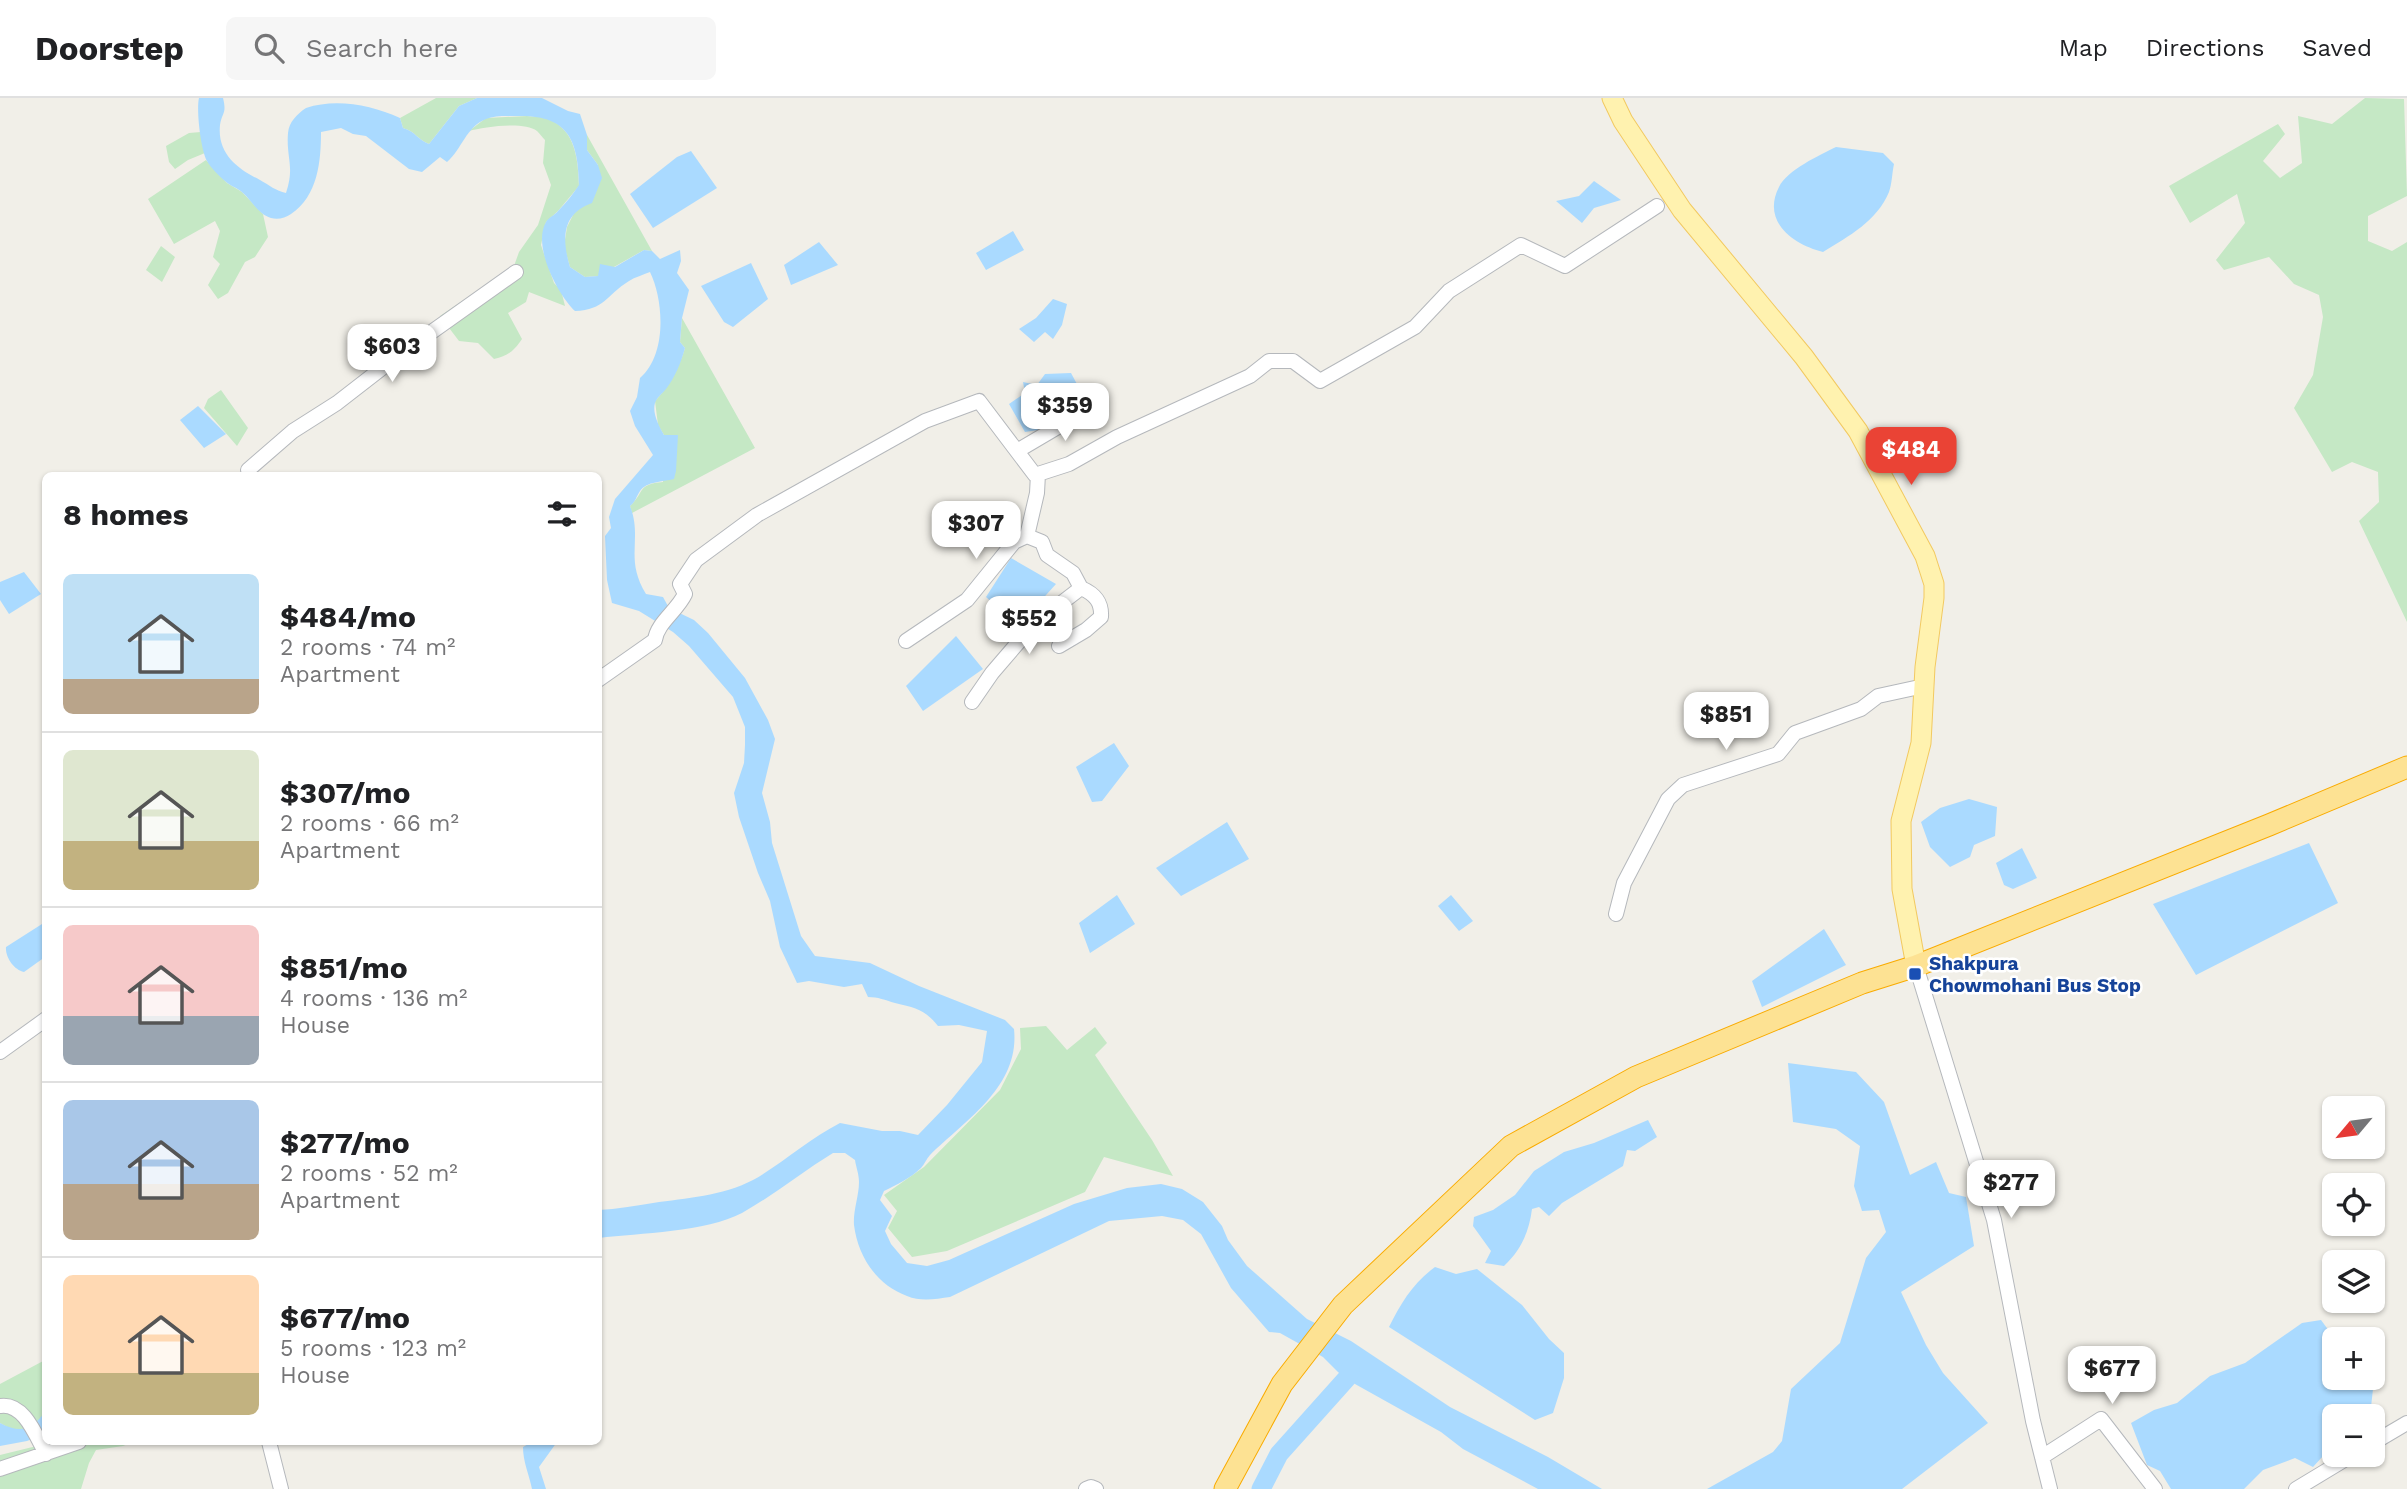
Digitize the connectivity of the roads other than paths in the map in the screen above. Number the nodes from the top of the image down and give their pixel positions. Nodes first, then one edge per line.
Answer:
1 (1612, 98) edge
2 (1657, 206) dead end
3 (516, 272) dead end
4 (1095, 405) dead end
5 (1017, 451) junction
6 (248, 470) dead end
7 (1038, 474) junction
8 (1027, 536) junction
9 (1081, 588) junction
10 (906, 641) dead end
11 (1059, 646) dead end
12 (602, 677) edge
13 (1924, 685) junction
14 (972, 702) dead end
15 (2407, 767) edge
16 (1615, 914) dead end
17 (1916, 966) junction
18 (42, 1022) edge
19 (0, 1052) edge
20 (0, 1406) edge
21 (2407, 1423) edge
22 (2385, 1436) edge
23 (71, 1445) edge
24 (270, 1445) edge
25 (46, 1454) junction
26 (2042, 1457) junction
27 (2332, 1467) edge
28 (0, 1469) edge
29 (281, 1489) edge
30 (1086, 1489) edge
31 (1096, 1489) edge
32 (1225, 1489) edge
33 (2050, 1489) edge
34 (2155, 1489) edge
35 (2295, 1489) edge

1 - 13 main road
2 - 7 street
3 - 6 street
4 - 5 street
5 - 7 street
5 - 12 street
7 - 8 street
8 - 9 street
8 - 10 street
9 - 11 street
9 - 14 street
13 - 16 street
13 - 17 main road
15 - 17 highway
17 - 26 street
17 - 32 highway
18 - 19 street
20 - 25 street
21 - 22 street
23 - 25 street
24 - 29 street
25 - 28 street
26 - 33 street
26 - 34 street
27 - 35 street
30 - 31 street

